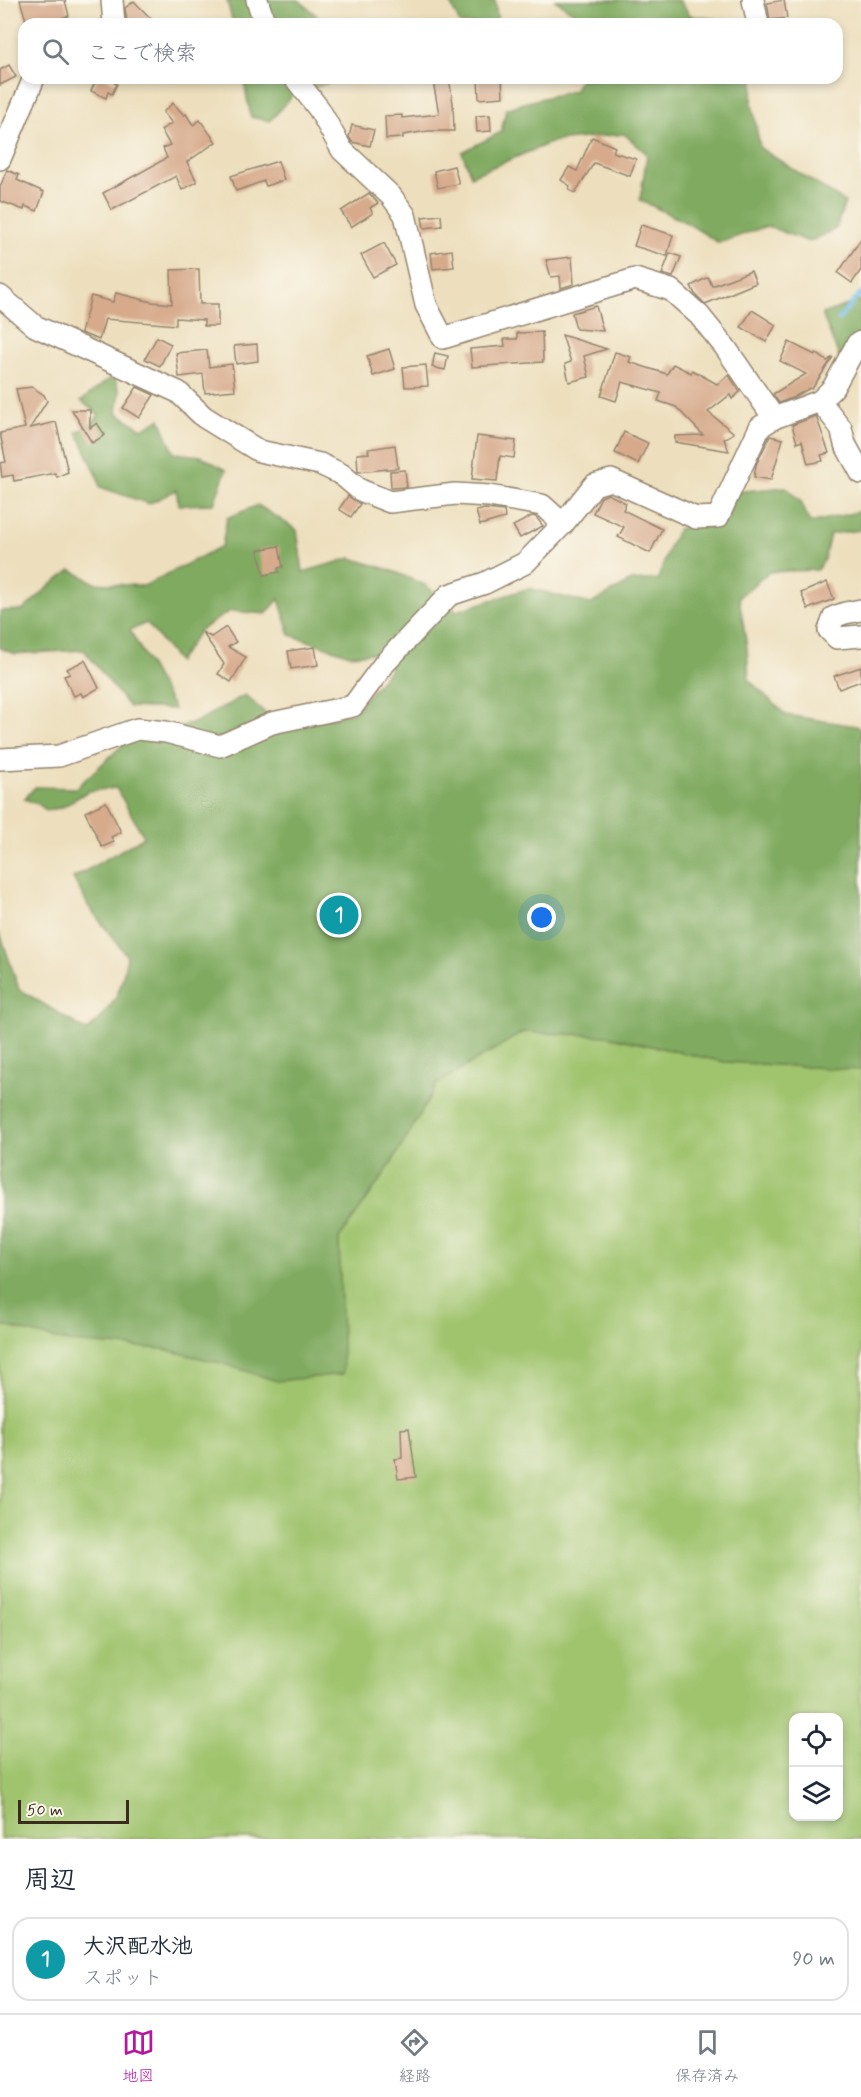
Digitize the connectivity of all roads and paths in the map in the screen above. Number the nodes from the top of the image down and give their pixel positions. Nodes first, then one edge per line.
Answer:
1 (112, 0) edge
2 (257, 0) edge
3 (753, 0) edge
4 (114, 18) edge
5 (263, 18) edge
6 (757, 18) edge
7 (31, 84) edge
8 (300, 84) edge
9 (0, 159) edge
10 (0, 296) edge
11 (861, 342) edge
12 (820, 401) junction
13 (774, 418) junction
14 (861, 473) edge
15 (563, 524) junction
16 (861, 610) edge
17 (861, 636) edge
18 (0, 759) edge

1 - 4 street
2 - 5 street
3 - 6 street
7 - 9 street
8 - 13 street
10 - 15 street
11 - 12 street
12 - 13 street
12 - 14 street
13 - 15 street
15 - 18 street
16 - 17 street

